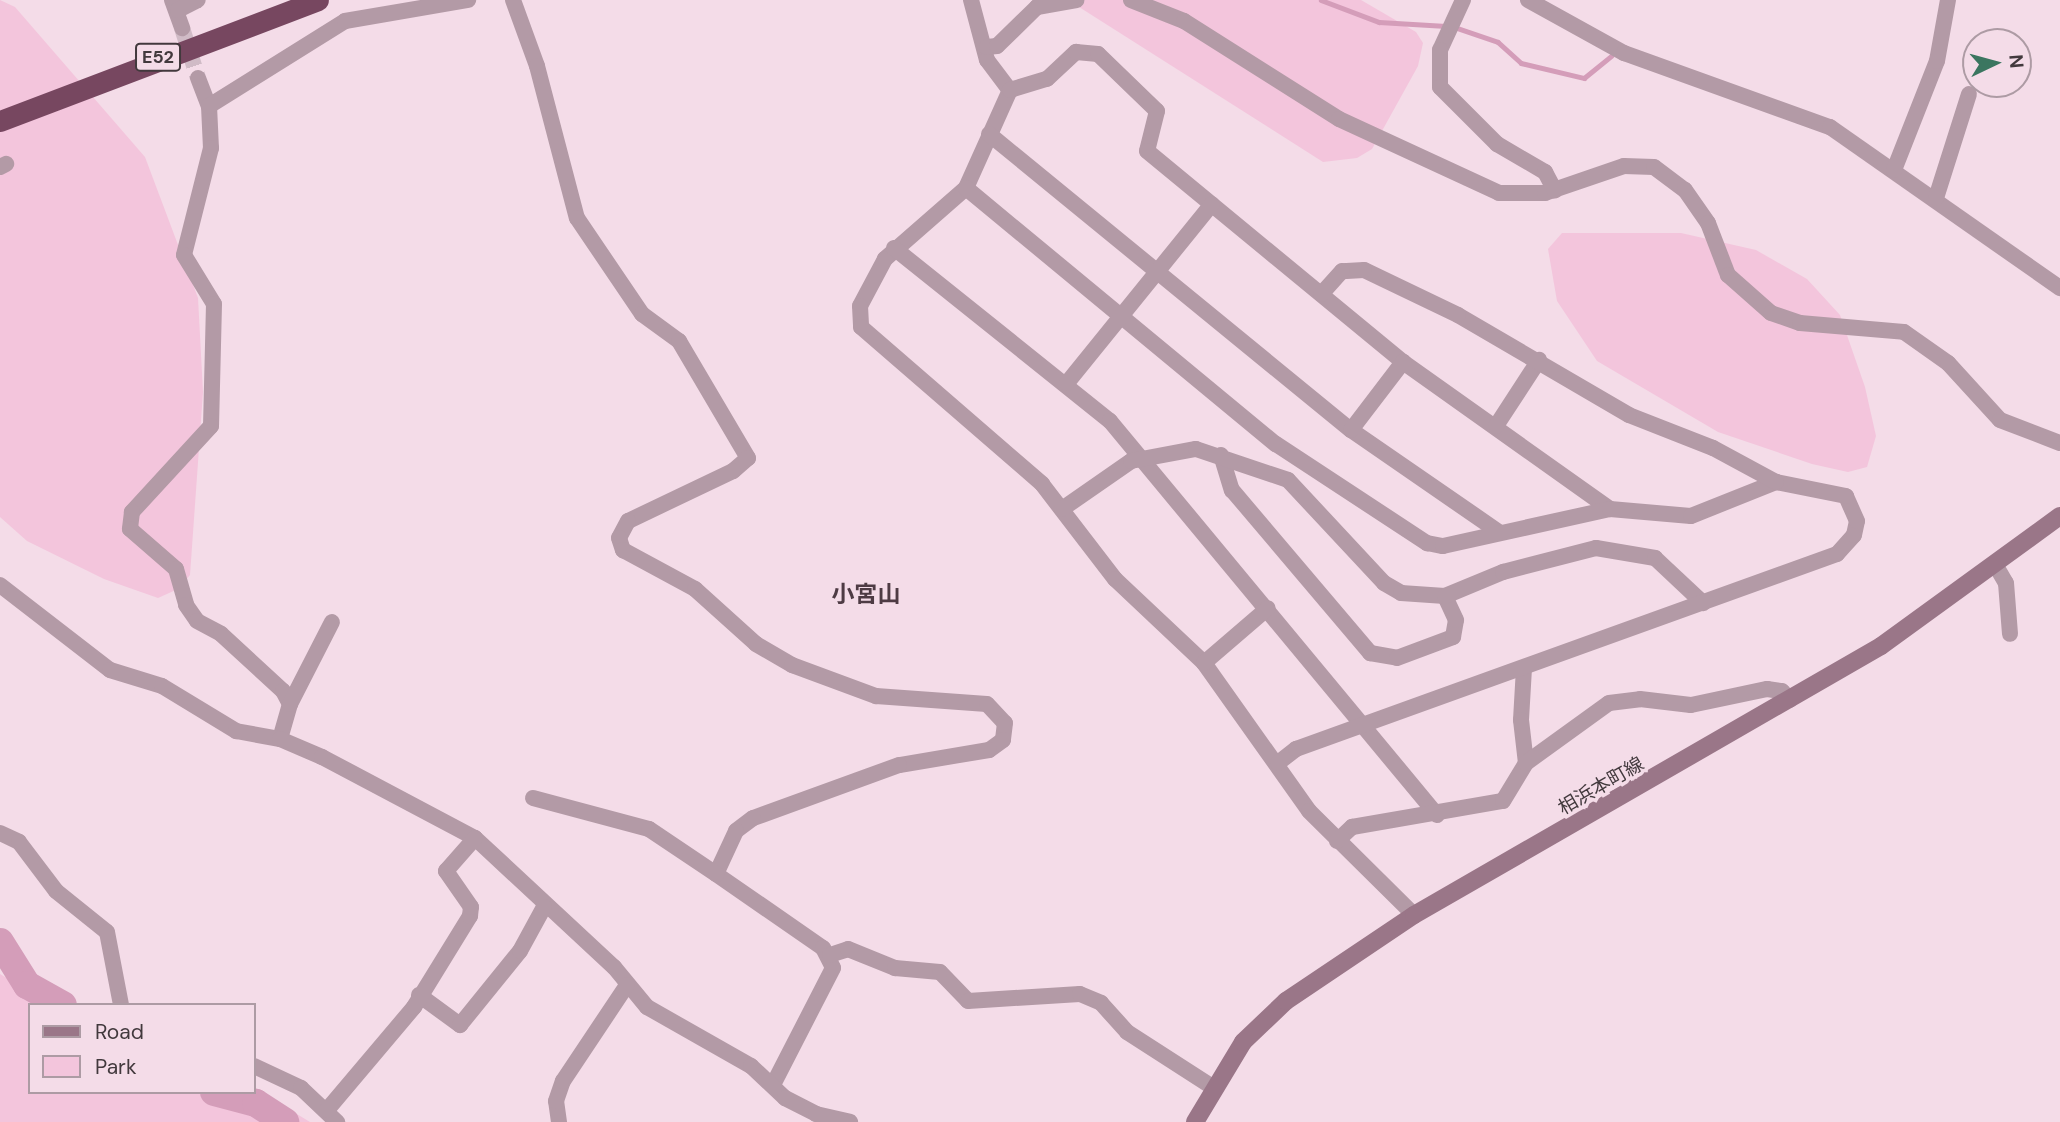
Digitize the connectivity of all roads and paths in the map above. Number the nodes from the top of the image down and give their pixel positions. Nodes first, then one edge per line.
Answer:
1 (198, 0) edge
2 (318, 0) edge
3 (468, 0) edge
4 (513, 0) edge
5 (971, 0) edge
6 (1076, 0) edge
7 (1131, 0) edge
8 (1164, 0) edge
9 (1464, 0) edge
10 (1528, 0) edge
11 (1948, 0) edge
12 (175, 5) edge
13 (1184, 21) junction
14 (182, 29) tunnel mouth
15 (986, 47) junction
16 (198, 78) tunnel mouth
17 (1010, 90) junction
18 (1968, 98) edge
19 (209, 106) junction
20 (0, 121) edge
21 (989, 134) junction
22 (1894, 170) junction
23 (966, 188) junction
24 (1555, 191) junction
25 (1936, 198) junction
26 (1212, 204) junction
27 (894, 248) junction
28 (1158, 273) junction
29 (2060, 288) edge
30 (1321, 293) junction
31 (1123, 315) junction
32 (1539, 360) junction
33 (1403, 362) junction
34 (1067, 383) junction
35 (1496, 426) junction
36 (1351, 430) junction
37 (2060, 443) edge
38 (1221, 455) junction
39 (1142, 458) junction
40 (1776, 482) junction
41 (1062, 509) junction
42 (1610, 509) junction
43 (2060, 516) edge
44 (1499, 532) junction
45 (1996, 566) junction
46 (0, 585) edge
47 (1445, 596) junction
48 (1703, 603) junction
49 (1268, 608) junction
50 (332, 622) dead end
51 (2010, 634) dead end
52 (1204, 663) junction
53 (1524, 668) junction
54 (1790, 700) junction
55 (290, 704) junction
56 (1365, 725) junction
57 (280, 739) junction
58 (1278, 763) junction
59 (1526, 763) junction
60 (533, 798) dead end
61 (1437, 815) junction
62 (0, 833) edge
63 (475, 838) junction
64 (1337, 841) junction
65 (716, 874) junction
66 (544, 907) junction
67 (1414, 915) junction
68 (830, 955) junction
69 (627, 985) junction
70 (419, 995) junction
71 (121, 1003) edge
72 (256, 1067) edge
73 (774, 1083) junction
74 (1214, 1088) junction
75 (332, 1116) edge
76 (559, 1122) edge
77 (850, 1122) edge
78 (1195, 1122) edge

1 - 12 street
2 - 20 highway, E52
3 - 19 street
4 - 65 street
5 - 15 street
6 - 15 street
7 - 13 street
8 - 13 street
9 - 24 street
10 - 22 street
11 - 22 street
12 - 14 street
13 - 24 street
15 - 17 street
16 - 19 street
17 - 21 street
17 - 26 street
18 - 25 street
19 - 55 street
21 - 23 street
21 - 28 street
22 - 25 street
23 - 27 street
23 - 31 street
24 - 37 street
25 - 29 street
26 - 28 street
26 - 30 street
27 - 34 street
27 - 41 street
28 - 31 street
28 - 36 street
30 - 32 street
30 - 33 street
31 - 34 street
31 - 44 street
32 - 35 street
32 - 40 street
33 - 35 street
33 - 36 street
34 - 39 street
35 - 42 street
36 - 44 street
38 - 39 street
38 - 47 street
38 - 47 street
39 - 41 street
39 - 49 street
40 - 42 street
40 - 48 street
41 - 52 street
42 - 44 street
43 - 45 main road, 相浜本町線
45 - 51 street
45 - 54 main road, 相浜本町線
46 - 57 street
47 - 48 street
48 - 53 street
49 - 52 street
49 - 56 street
50 - 55 street
52 - 58 street
53 - 56 street
53 - 59 street
54 - 59 street
54 - 67 main road, 相浜本町線
55 - 57 street
56 - 58 street
56 - 61 street
57 - 63 street
58 - 64 street
59 - 61 street
60 - 65 street
61 - 64 street
62 - 71 street
63 - 66 street
63 - 70 street
64 - 67 street
65 - 68 street
66 - 69 street
66 - 70 street
67 - 74 main road, 相浜本町線
68 - 73 street
68 - 74 street
69 - 73 street
69 - 76 street
70 - 75 street
72 - 75 street
73 - 77 street
74 - 78 main road, 相浜本町線

